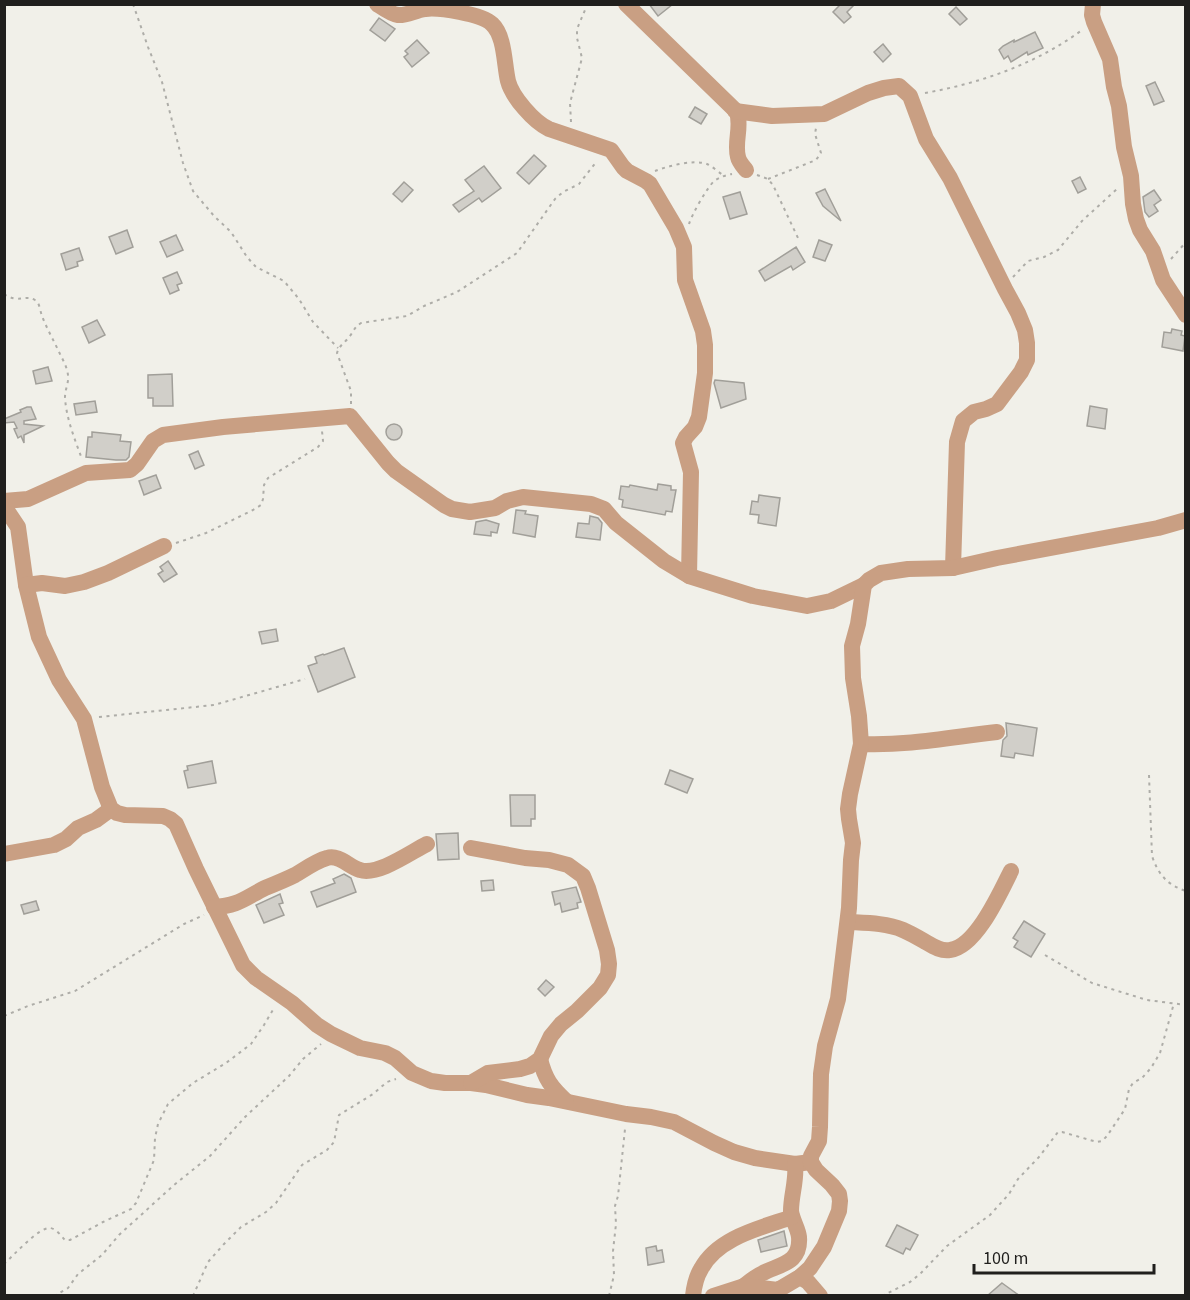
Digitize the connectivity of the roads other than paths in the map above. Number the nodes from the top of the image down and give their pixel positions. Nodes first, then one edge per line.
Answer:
1 (377, 4) edge
2 (626, 4) edge
3 (1093, 4) edge
4 (470, 9) edge
5 (735, 111) junction
6 (746, 170) road end
7 (1185, 315) edge
8 (4, 504) edge
9 (1185, 520) edge
10 (165, 546) road end
11 (953, 568) junction
12 (689, 576) junction
13 (26, 585) junction
14 (864, 585) junction
15 (997, 732) dead end
16 (861, 744) junction
17 (111, 809) junction
18 (427, 844) dead end
19 (471, 848) dead end
20 (4, 854) edge
21 (1011, 871) dead end
22 (215, 908) junction
23 (848, 922) junction
24 (540, 1059) junction
25 (471, 1083) junction
26 (566, 1101) junction
27 (803, 1163) junction
28 (792, 1217) junction
29 (800, 1277) junction
30 (744, 1286) junction
31 (775, 1293) edge
32 (693, 1296) edge
33 (713, 1296) edge
34 (819, 1296) edge

1 - 4 street
2 - 5 street
3 - 7 street
4 - 12 street
5 - 6 street
5 - 11 street
8 - 12 street
8 - 13 street
9 - 11 street
10 - 13 street
11 - 14 street
12 - 14 street
13 - 17 street
14 - 16 street
15 - 16 street
16 - 23 street
17 - 20 street
17 - 22 street
18 - 22 street
19 - 24 street
21 - 23 street
22 - 25 street
23 - 27 street
24 - 25 street
24 - 26 street
25 - 26 street
26 - 27 street
27 - 28 street
27 - 29 street
28 - 30 street
28 - 32 street
29 - 31 street
29 - 34 street
30 - 31 street
30 - 33 street

